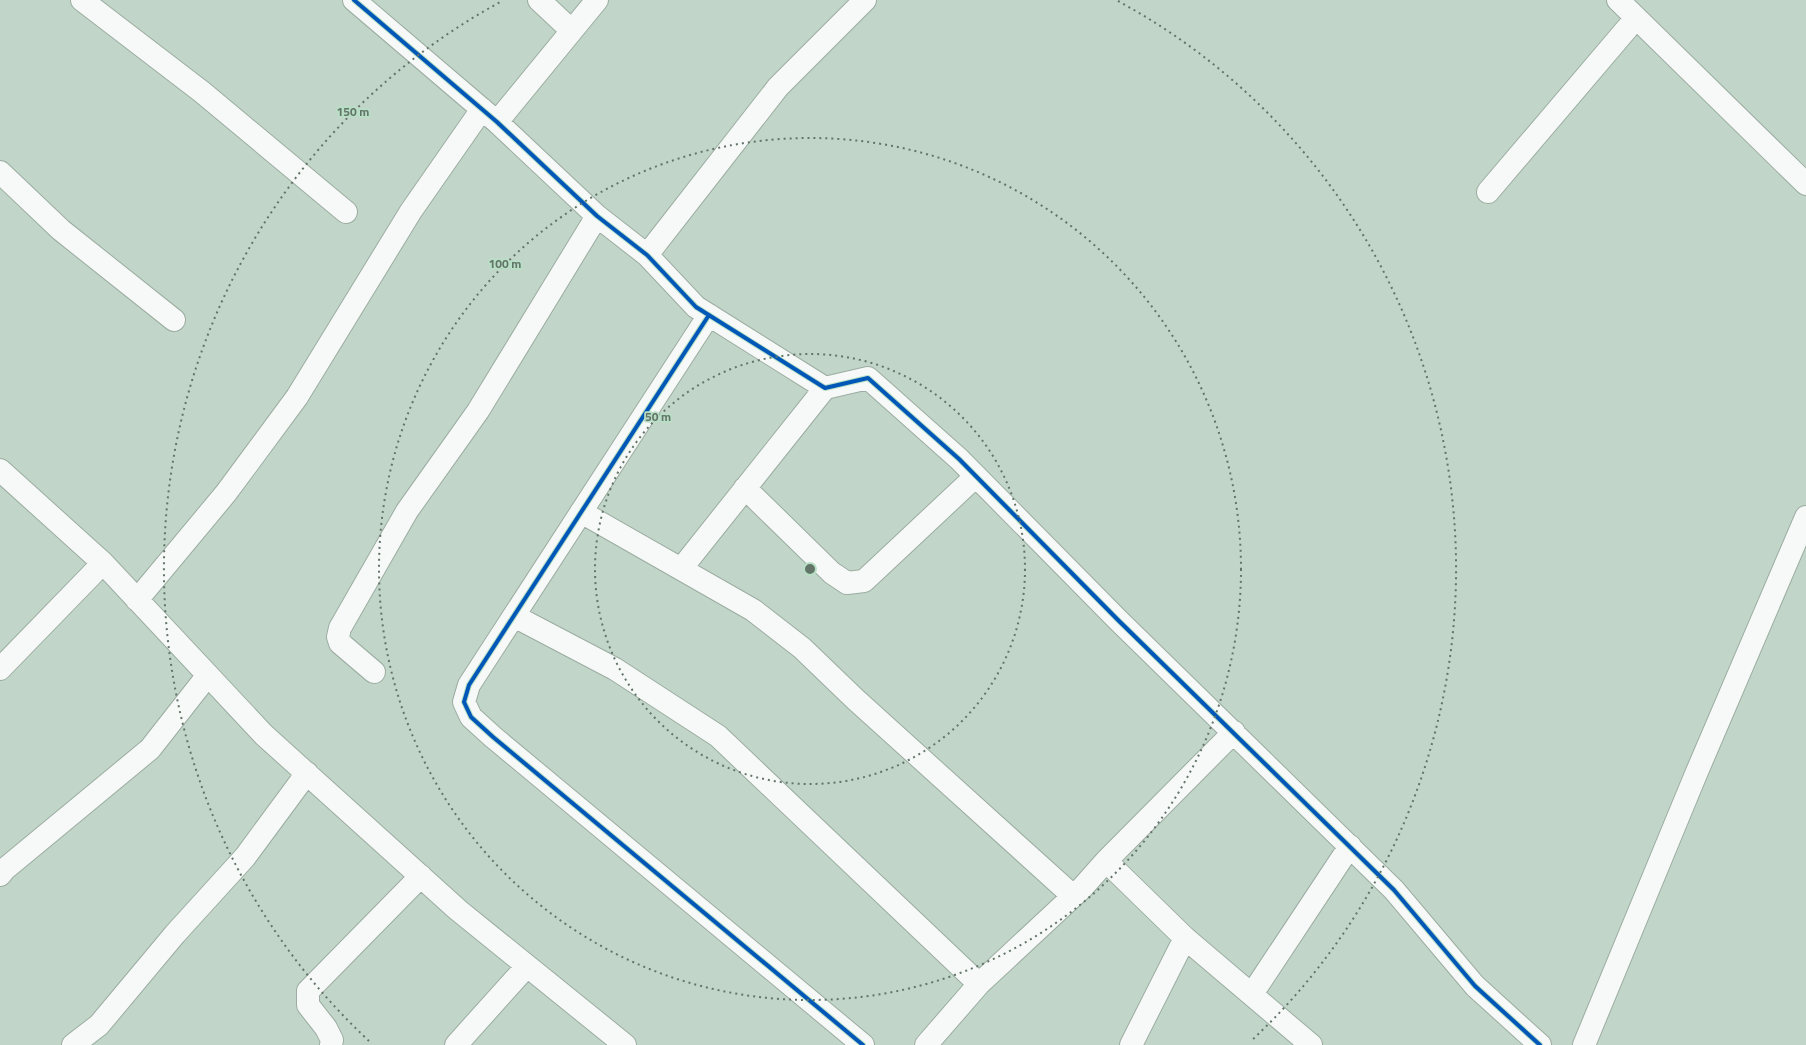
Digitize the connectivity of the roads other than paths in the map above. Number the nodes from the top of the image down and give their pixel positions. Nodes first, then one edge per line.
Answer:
1 (82, 0) edge
2 (354, 0) edge
3 (539, 0) edge
4 (597, 0) edge
5 (865, 0) edge
6 (1618, 0) edge
7 (1636, 18) junction
8 (571, 30) junction
9 (490, 116) junction
10 (0, 172) edge
11 (1806, 184) edge
12 (1488, 192) dead end
13 (346, 212) dead end
14 (597, 216) junction
15 (647, 255) junction
16 (709, 315) junction
17 (174, 320) dead end
18 (826, 388) junction
19 (0, 470) edge
20 (976, 476) junction
21 (745, 488) junction
22 (581, 512) junction
23 (1806, 517) edge
24 (103, 563) junction
25 (681, 569) junction
26 (137, 600) junction
27 (514, 616) junction
28 (0, 669) edge
29 (374, 672) dead end
30 (208, 675) junction
31 (1234, 732) junction
32 (307, 773) junction
33 (1350, 846) junction
34 (1106, 861) junction
35 (0, 875) edge
36 (421, 876) junction
37 (1072, 896) junction
38 (1185, 938) junction
39 (527, 966) junction
40 (979, 984) junction
41 (1252, 994) junction
42 (73, 1045) edge
43 (331, 1045) edge
44 (456, 1045) edge
45 (625, 1045) edge
46 (863, 1045) edge
47 (926, 1045) edge
48 (1131, 1045) edge
49 (1311, 1045) edge
50 (1540, 1045) edge
51 (1584, 1045) edge

1 - 13 street
2 - 9 street
3 - 8 street
4 - 8 street
5 - 15 street
6 - 7 street
7 - 11 street
7 - 12 street
8 - 9 street
9 - 14 street
9 - 26 street
10 - 17 street
14 - 15 street
14 - 29 street
15 - 16 street
16 - 18 street
16 - 22 street
18 - 20 street
18 - 21 street
19 - 24 street
20 - 21 street
20 - 31 street
21 - 25 street
22 - 25 street
22 - 27 street
23 - 51 street
24 - 26 street
24 - 28 street
25 - 37 street
26 - 30 street
27 - 40 street
27 - 46 street
30 - 32 street
30 - 35 street
31 - 33 street
31 - 34 street
32 - 36 street
32 - 42 street
33 - 41 street
33 - 50 street
34 - 37 street
34 - 38 street
36 - 39 street
36 - 43 street
37 - 40 street
38 - 41 street
38 - 48 street
39 - 44 street
39 - 45 street
40 - 47 street
41 - 49 street

